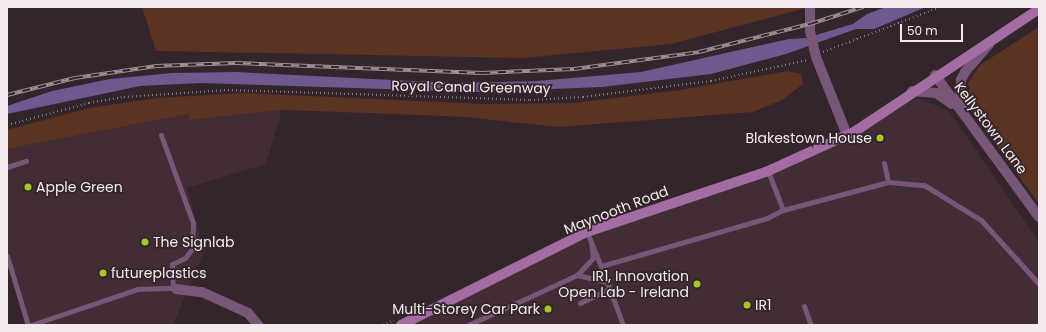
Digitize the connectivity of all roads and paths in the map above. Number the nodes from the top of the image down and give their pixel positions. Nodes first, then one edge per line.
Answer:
1 (810, 7) edge
2 (940, 7) edge
3 (1039, 9) edge
4 (996, 36) junction
5 (815, 53) junction
6 (935, 75) junction
7 (912, 91) junction
8 (965, 117) junction
9 (7, 125) edge
10 (161, 135) dead end
11 (847, 135) junction
12 (26, 161) dead end
13 (884, 164) dead end
14 (7, 167) edge
15 (768, 171) junction
16 (888, 182) junction
17 (783, 210) junction
18 (1039, 217) edge
19 (7, 256) edge
20 (601, 266) junction
21 (577, 275) junction
22 (607, 282) junction
23 (1039, 284) edge
24 (175, 289) junction
25 (609, 289) junction
26 (580, 304) dead end
27 (804, 306) dead end
28 (30, 325) edge
29 (258, 325) edge
30 (401, 325) edge
31 (468, 325) edge
32 (623, 325) edge
33 (811, 325) edge

1 - 5 street
2 - 5 path, Royal Canal Greenway
3 - 4 main road
4 - 6 main road
4 - 8 street
5 - 9 path, Royal Canal Greenway
5 - 11 street
6 - 7 main road, Maynooth Road
6 - 8 street, Kellystown Lane
7 - 8 street
7 - 11 main road, Maynooth Road
8 - 18 street, Kellystown Lane
10 - 24 lane
11 - 15 main road, Maynooth Road
12 - 14 lane
13 - 16 lane
15 - 17 lane
15 - 30 main road, Maynooth Road
16 - 17 lane
16 - 23 lane
17 - 20 lane
19 - 28 lane
20 - 21 lane
20 - 22 lane
21 - 22 lane
21 - 31 lane
22 - 25 lane
24 - 28 lane
24 - 29 street
25 - 26 lane
25 - 32 lane
27 - 33 lane

